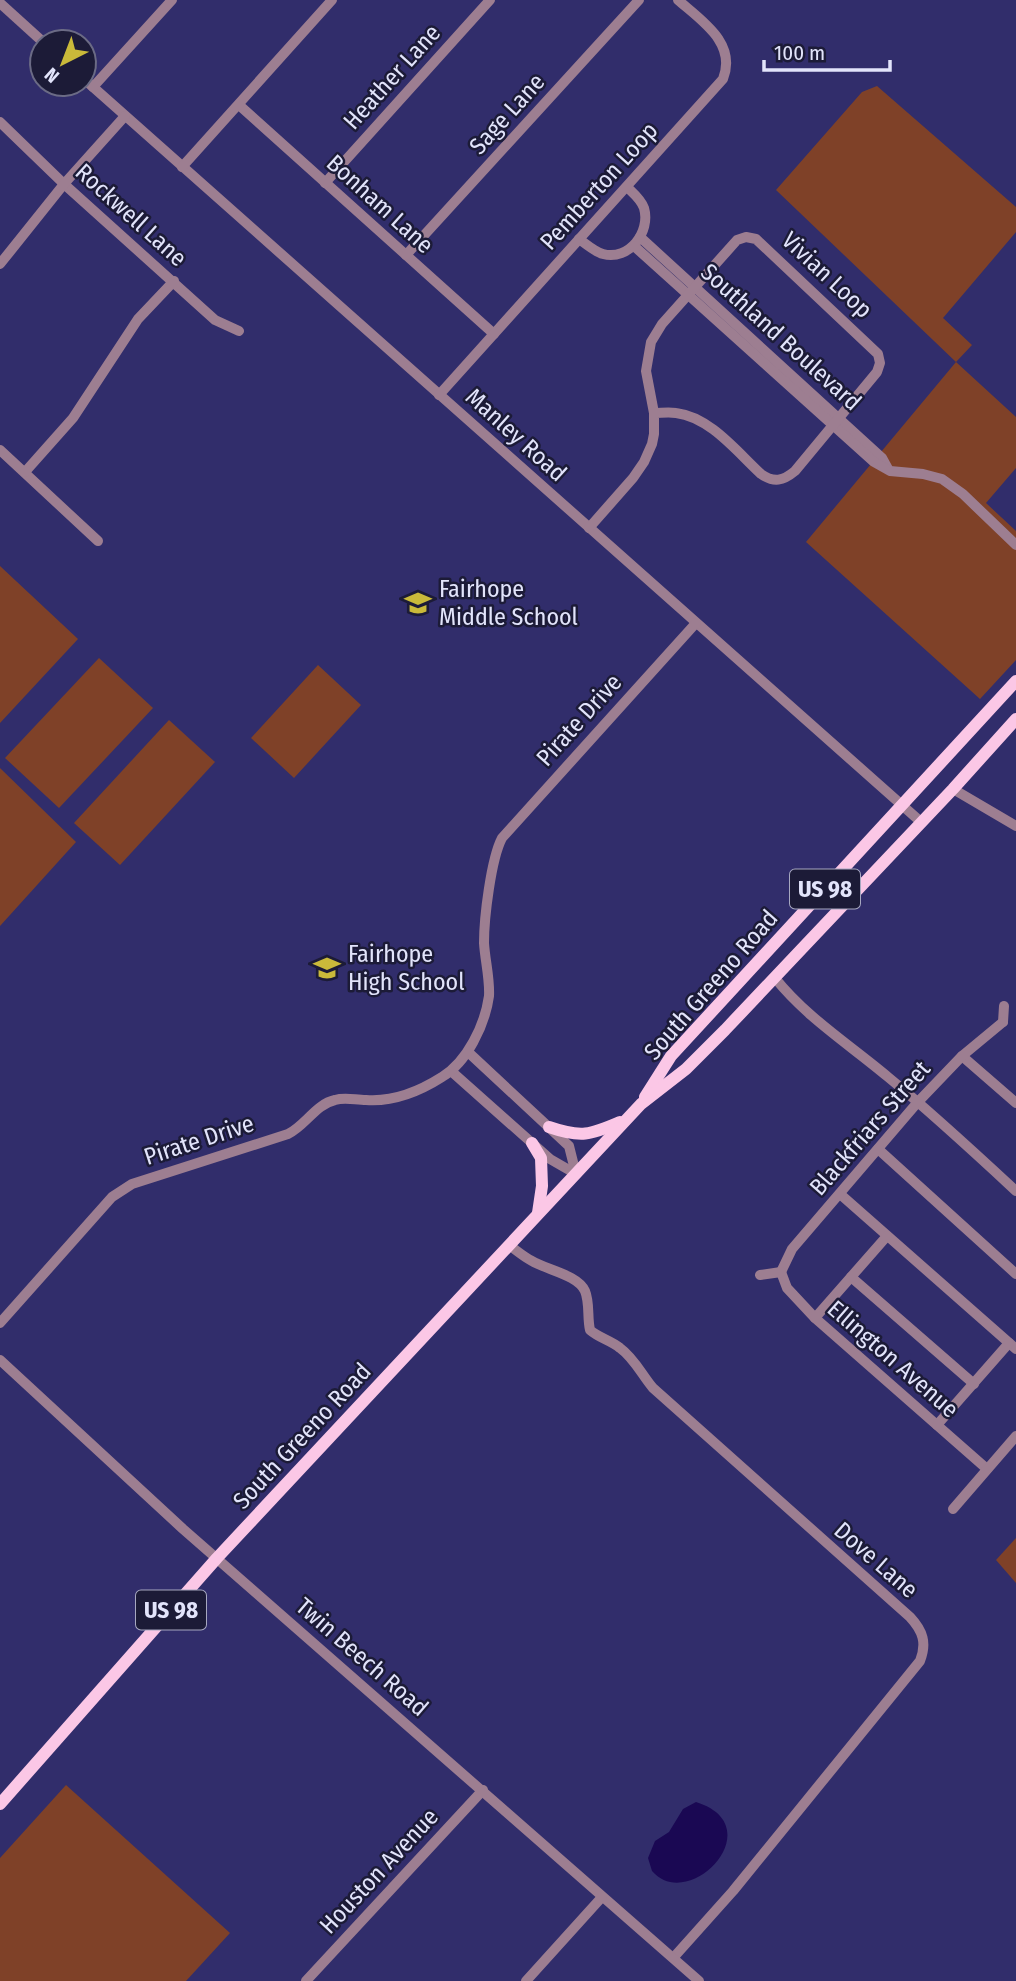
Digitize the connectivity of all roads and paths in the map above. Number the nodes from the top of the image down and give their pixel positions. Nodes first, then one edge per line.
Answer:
1 (172, 0) edge
2 (332, 0) edge
3 (490, 0) edge
4 (639, 0) edge
5 (678, 0) edge
6 (0, 3) edge
7 (28, 28) edge
8 (98, 81) edge
9 (98, 92) edge
10 (239, 105) junction
11 (125, 116) junction
12 (0, 122) edge
13 (182, 167) junction
14 (325, 183) junction
15 (64, 184) junction
16 (626, 187) junction
17 (579, 239) junction
18 (637, 241) junction
19 (406, 255) junction
20 (0, 264) edge
21 (174, 281) junction
22 (691, 291) junction
23 (239, 331) dead end
24 (494, 334) junction
25 (439, 395) junction
26 (654, 413) junction
27 (836, 422) junction
28 (0, 450) edge
29 (25, 472) junction
30 (589, 528) junction
31 (98, 541) dead end
32 (1016, 545) edge
33 (696, 623) junction
34 (1016, 681) edge
35 (1016, 719) edge
36 (953, 789) junction
37 (902, 806) junction
38 (921, 822) junction
39 (1016, 826) edge
40 (775, 978) junction
41 (1004, 1006) dead end
42 (1003, 1022) junction
43 (1016, 1026) edge
44 (468, 1052) junction
45 (962, 1056) junction
46 (451, 1071) junction
47 (917, 1103) junction
48 (1016, 1103) edge
49 (641, 1104) junction
50 (627, 1119) junction
51 (549, 1127) junction
52 (532, 1143) junction
53 (878, 1150) junction
54 (576, 1174) junction
55 (1016, 1191) edge
56 (840, 1194) junction
57 (538, 1214) junction
58 (887, 1236) junction
59 (509, 1245) junction
60 (781, 1272) junction
61 (1016, 1274) edge
62 (760, 1275) dead end
63 (851, 1277) junction
64 (814, 1318) junction
65 (0, 1323) edge
66 (1013, 1346) edge
67 (0, 1360) edge
68 (974, 1384) junction
69 (937, 1426) junction
70 (1016, 1436) edge
71 (987, 1469) junction
72 (953, 1509) dead end
73 (217, 1558) junction
74 (483, 1790) junction
75 (0, 1804) edge
76 (602, 1897) junction
77 (674, 1957) junction
78 (306, 1981) edge
79 (526, 1981) edge
80 (699, 1981) edge

1 - 8 street
2 - 10 street
3 - 14 street, Heather Lane
4 - 19 street, Sage Lane
5 - 16 street, Pemberton Loop
6 - 7 street
9 - 11 street, Manley Road
10 - 13 street
10 - 14 street, Bonham Lane
11 - 13 street, Manley Road
11 - 15 street
12 - 15 street, Rockwell Lane
13 - 25 street, Manley Road
14 - 19 street, Bonham Lane
15 - 20 street
15 - 21 street, Rockwell Lane
16 - 17 street, Pemberton Loop
16 - 18 street
17 - 18 street
17 - 24 street, Pemberton Loop
18 - 22 street, Southland Boulevard
19 - 24 street, Bonham Lane
21 - 23 street, Rockwell Lane
21 - 29 street
22 - 26 street
22 - 27 street, Southland Boulevard
22 - 27 street, Vivian Loop
24 - 25 street, Pemberton Loop
25 - 30 street, Manley Road
26 - 27 street
26 - 30 street
27 - 32 street, Southland Boulevard
28 - 29 street
29 - 31 street
30 - 33 street, Manley Road
33 - 37 street, Manley Road
33 - 44 street, Pirate Drive
34 - 37 main road, South Greeno Road / US 98
35 - 36 main road, South Greeno Road / US 98
36 - 38 main road, South Greeno Road / US 98
36 - 39 street
37 - 38 street, Manley Road
37 - 49 main road, South Greeno Road / US 98
38 - 40 main road, South Greeno Road / US 98
40 - 47 street
40 - 49 main road, South Greeno Road / US 98
41 - 42 street
42 - 43 street
42 - 45 street, Blackfriars Street
44 - 46 street, Pirate Drive
44 - 51 street
45 - 47 street, Blackfriars Street
45 - 48 street
46 - 52 street
46 - 65 street, Pirate Drive
47 - 53 street, Blackfriars Street
47 - 55 street
49 - 50 main road, South Greeno Road / US 98
50 - 51 main road
50 - 54 main road, South Greeno Road / US 98
51 - 54 street
52 - 54 street
52 - 57 main road
53 - 56 street, Blackfriars Street
53 - 61 street
54 - 57 main road, South Greeno Road / US 98
56 - 58 street
56 - 60 street, Blackfriars Street
57 - 59 main road, South Greeno Road / US 98
58 - 63 street
58 - 66 street
59 - 73 main road, South Greeno Road / US 98
59 - 77 street, Dove Lane
60 - 62 street
60 - 64 street, Ellington Avenue
63 - 64 street
63 - 68 street
64 - 69 street, Ellington Avenue
66 - 68 street
67 - 73 street, Twin Beech Road
68 - 69 street
69 - 71 street, Ellington Avenue
70 - 71 street
71 - 72 street
73 - 74 street, Twin Beech Road
73 - 75 main road, South Greeno Road / US 98
74 - 76 street, Twin Beech Road
74 - 78 street, Houston Avenue
76 - 77 street, Twin Beech Road
76 - 79 street
77 - 80 street, Twin Beech Road

